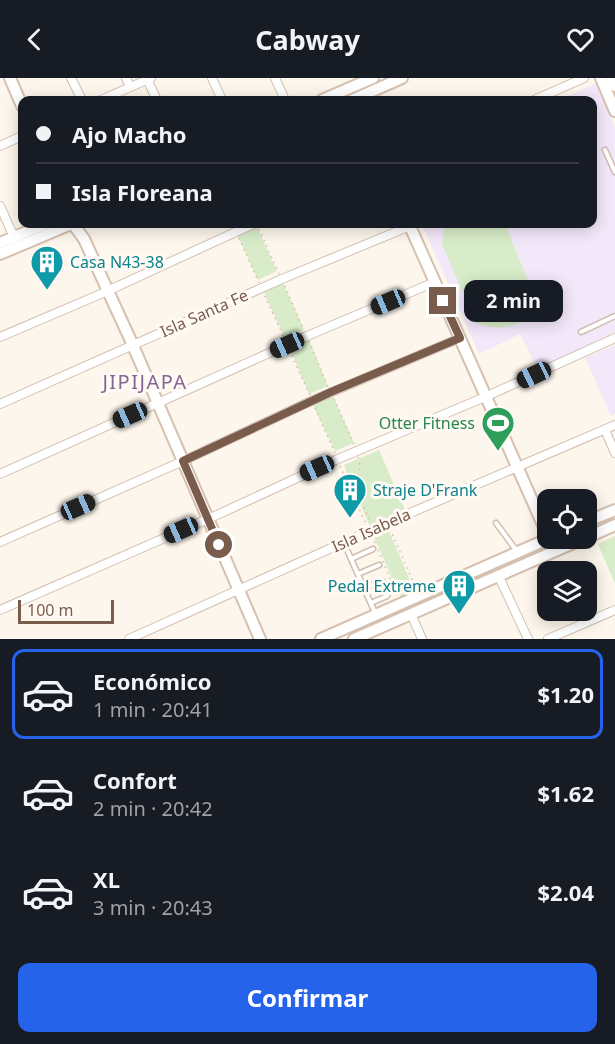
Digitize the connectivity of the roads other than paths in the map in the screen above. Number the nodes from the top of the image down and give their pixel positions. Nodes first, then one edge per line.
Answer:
1 (10, 78) edge
2 (18, 78) edge
3 (71, 78) edge
4 (126, 78) edge
5 (213, 78) edge
6 (275, 78) edge
7 (342, 78) edge
8 (373, 78) edge
9 (402, 78) edge
10 (584, 78) edge
11 (601, 78) edge
12 (612, 78) edge
13 (149, 79) edge
14 (351, 84) edge
15 (615, 86) edge
16 (130, 87) junction
17 (26, 96) edge
18 (80, 96) edge
19 (110, 96) edge
20 (155, 96) edge
21 (220, 96) edge
22 (283, 96) edge
23 (329, 96) edge
24 (364, 96) edge
25 (543, 96) edge
26 (18, 97) edge
27 (615, 111) edge
28 (18, 138) edge
29 (0, 146) edge
30 (605, 150) dead end
31 (615, 172) edge
32 (0, 206) edge
33 (35, 228) edge
34 (62, 228) edge
35 (75, 228) edge
36 (81, 228) edge
37 (243, 228) edge
38 (402, 228) edge
39 (410, 228) edge
40 (14, 237) junction
41 (84, 239) junction
42 (0, 243) edge
43 (0, 254) edge
44 (435, 282) junction
45 (107, 291) junction
46 (615, 316) edge
47 (581, 332) dead end
48 (0, 337) edge
49 (460, 338) junction
50 (615, 338) edge
51 (133, 344) junction
52 (485, 397) junction
53 (158, 402) junction
54 (0, 404) edge
55 (615, 425) edge
56 (605, 430) junction
57 (615, 453) edge
58 (183, 461) junction
59 (518, 467) junction
60 (0, 474) edge
61 (615, 510) edge
62 (537, 511) edge
63 (597, 517) edge
64 (208, 519) junction
65 (496, 523) dead end
66 (615, 525) edge
67 (597, 533) edge
68 (0, 542) edge
69 (537, 544) edge
70 (373, 549) dead end
71 (561, 549) edge
72 (348, 552) dead end
73 (519, 553) junction
74 (351, 559) junction
75 (379, 565) dead end
76 (358, 574) junction
77 (499, 577) junction
78 (364, 588) junction
79 (239, 589) junction
80 (370, 603) junction
81 (0, 610) edge
82 (615, 610) edge
83 (411, 614) junction
84 (376, 615) junction
85 (129, 639) edge
86 (260, 639) edge
87 (321, 639) edge
88 (354, 639) edge
89 (422, 639) edge
90 (528, 639) edge
91 (548, 639) edge

1 - 26 street
2 - 17 street
3 - 18 street
4 - 16 street
5 - 21 street
6 - 22 street
7 - 14 street
8 - 14 street
9 - 24 street
10 - 25 street
11 - 27 street
12 - 15 street
13 - 16 street
13 - 20 street
14 - 23 street
16 - 19 street
28 - 29 street
30 - 31 lane
32 - 40 street
33 - 40 street
34 - 43 street
35 - 41 street
36 - 41 street
37 - 45 street
38 - 51 street, Isla Santa Fe
39 - 44 street
40 - 42 street
41 - 45 street
44 - 49 street
44 - 53 street
45 - 48 street
45 - 51 street
46 - 47 lane
49 - 52 street
49 - 58 street
50 - 52 street
51 - 53 street
51 - 54 street, Isla Santa Fe
52 - 59 street
52 - 64 street
53 - 58 street
53 - 60 street
55 - 56 street, Isla Isabela
56 - 57 street
56 - 59 street, Isla Isabela
58 - 64 street
58 - 68 street
59 - 62 street
59 - 79 street, Isla Isabela
61 - 63 street
64 - 79 street
64 - 81 street
65 - 73 lane
66 - 67 street
69 - 73 street
70 - 74 lane
71 - 77 street
72 - 74 lane
73 - 84 street
74 - 76 lane
75 - 76 lane
76 - 78 lane
77 - 83 street
77 - 90 street
78 - 80 lane
78 - 80 lane
79 - 85 street, Isla Isabela
79 - 86 street
80 - 84 lane
82 - 91 street
83 - 88 street
83 - 89 street
84 - 87 street

